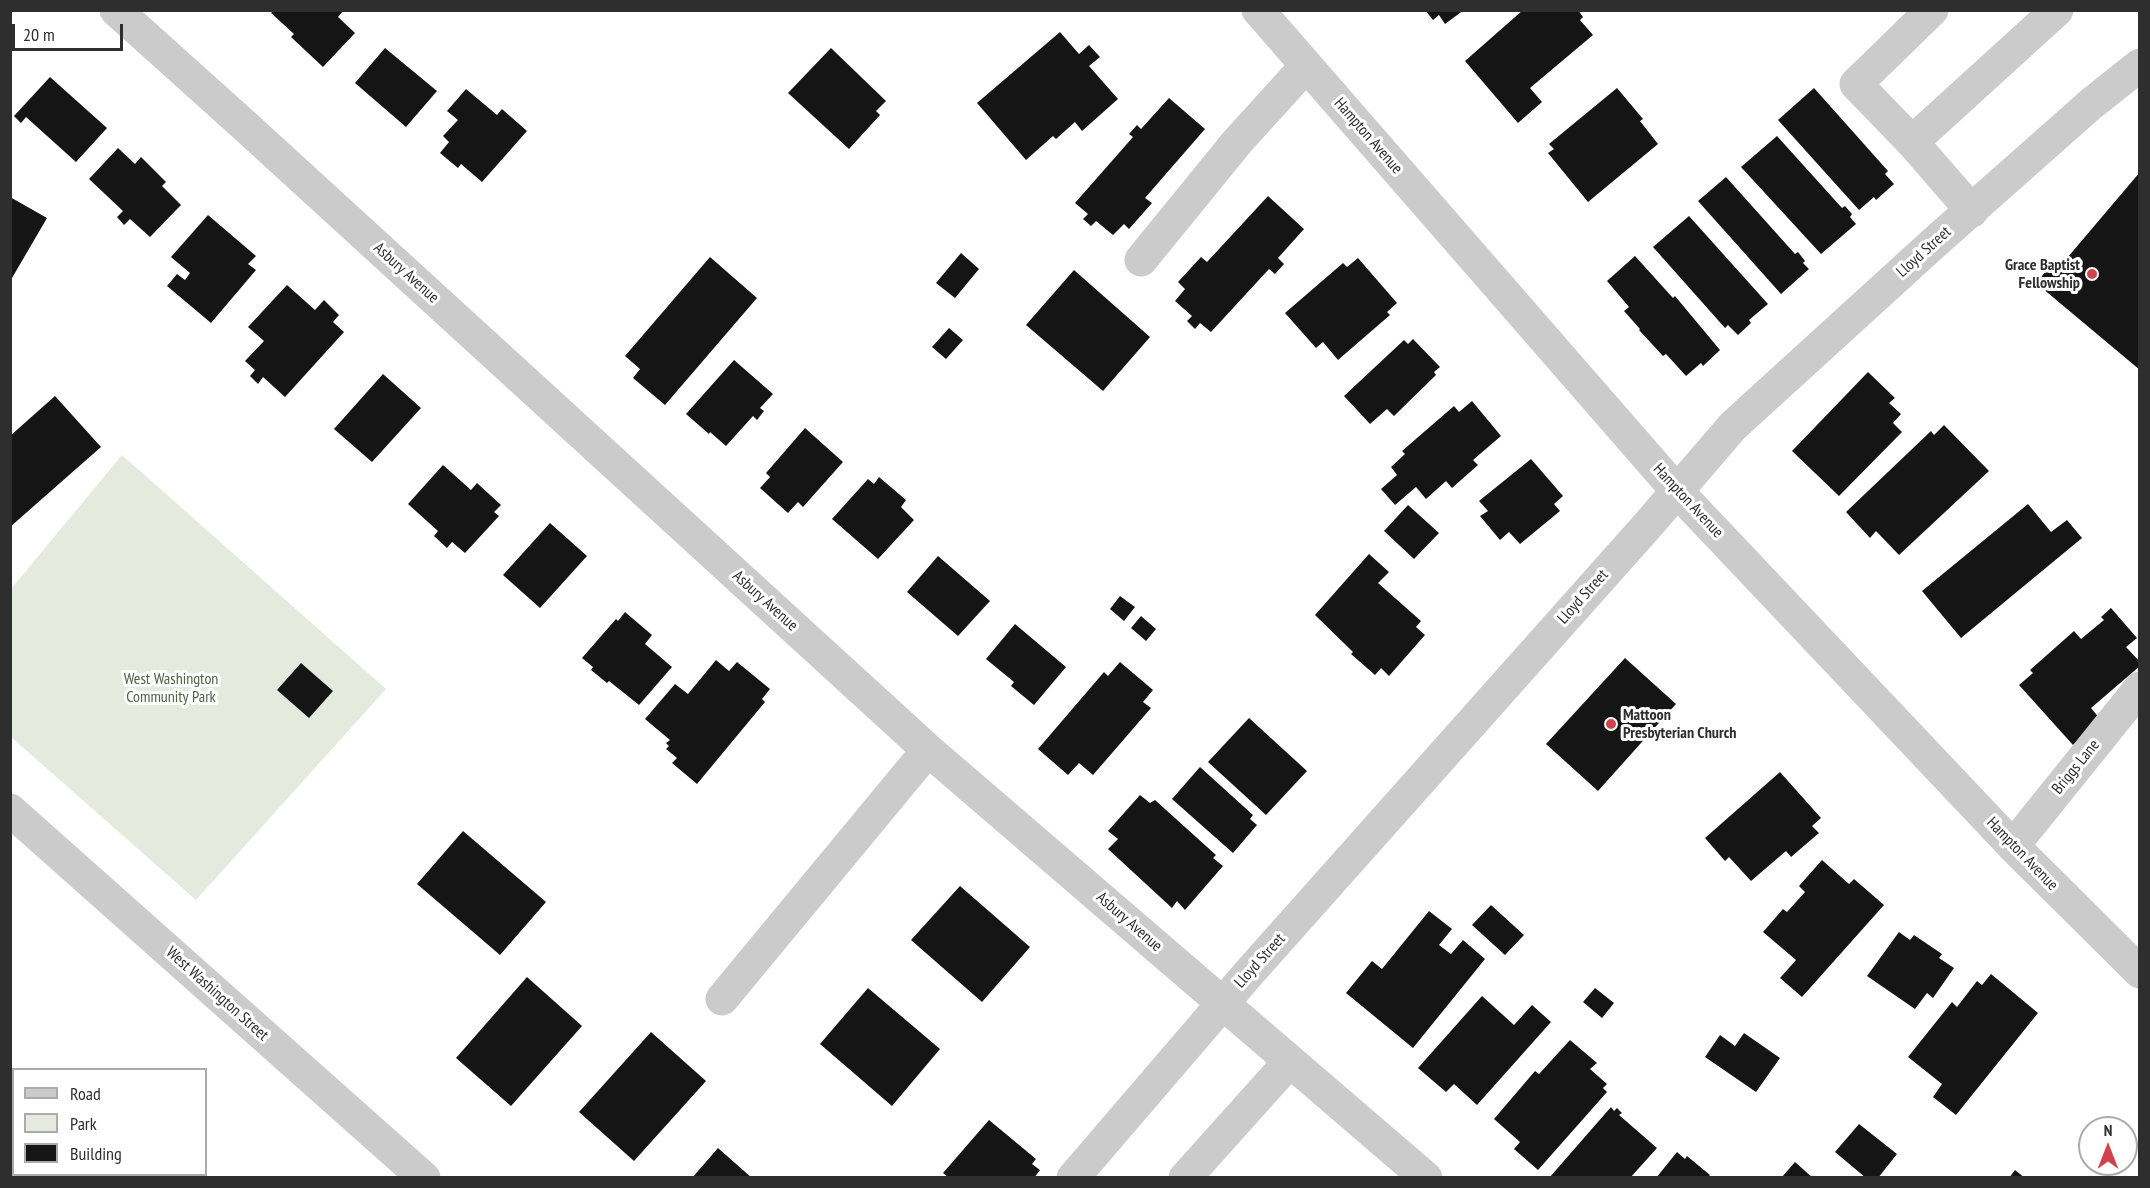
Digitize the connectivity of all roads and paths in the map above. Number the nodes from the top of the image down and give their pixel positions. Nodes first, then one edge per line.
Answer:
1 (116, 10) edge
2 (1258, 10) edge
3 (1932, 10) edge
4 (2057, 10) edge
5 (2139, 64) edge
6 (1306, 66) junction
7 (1912, 142) junction
8 (1972, 211) junction
9 (1141, 260) dead end
10 (1677, 491) junction
11 (2139, 688) edge
12 (928, 750) junction
13 (10, 810) edge
14 (2013, 846) junction
15 (2139, 972) edge
16 (722, 999) dead end
17 (1222, 1003) junction
18 (1290, 1061) junction
19 (424, 1178) edge
20 (1073, 1178) edge
21 (1185, 1178) edge
22 (1426, 1178) edge

1 - 12 street, Asbury Avenue
2 - 6 street, Hampton Avenue
3 - 7 street
4 - 7 street
5 - 8 street, Lloyd Street
6 - 9 street
6 - 10 street, Hampton Avenue
7 - 8 street
8 - 10 street, Lloyd Street
10 - 14 street, Hampton Avenue
10 - 17 street, Lloyd Street
11 - 14 street, Briggs Lane
12 - 16 street
12 - 17 street, Asbury Avenue
13 - 19 street, West Washington Street
14 - 15 street, Hampton Avenue
17 - 18 street, Asbury Avenue
17 - 20 street, Lloyd Street
18 - 21 street
18 - 22 street, Asbury Avenue

